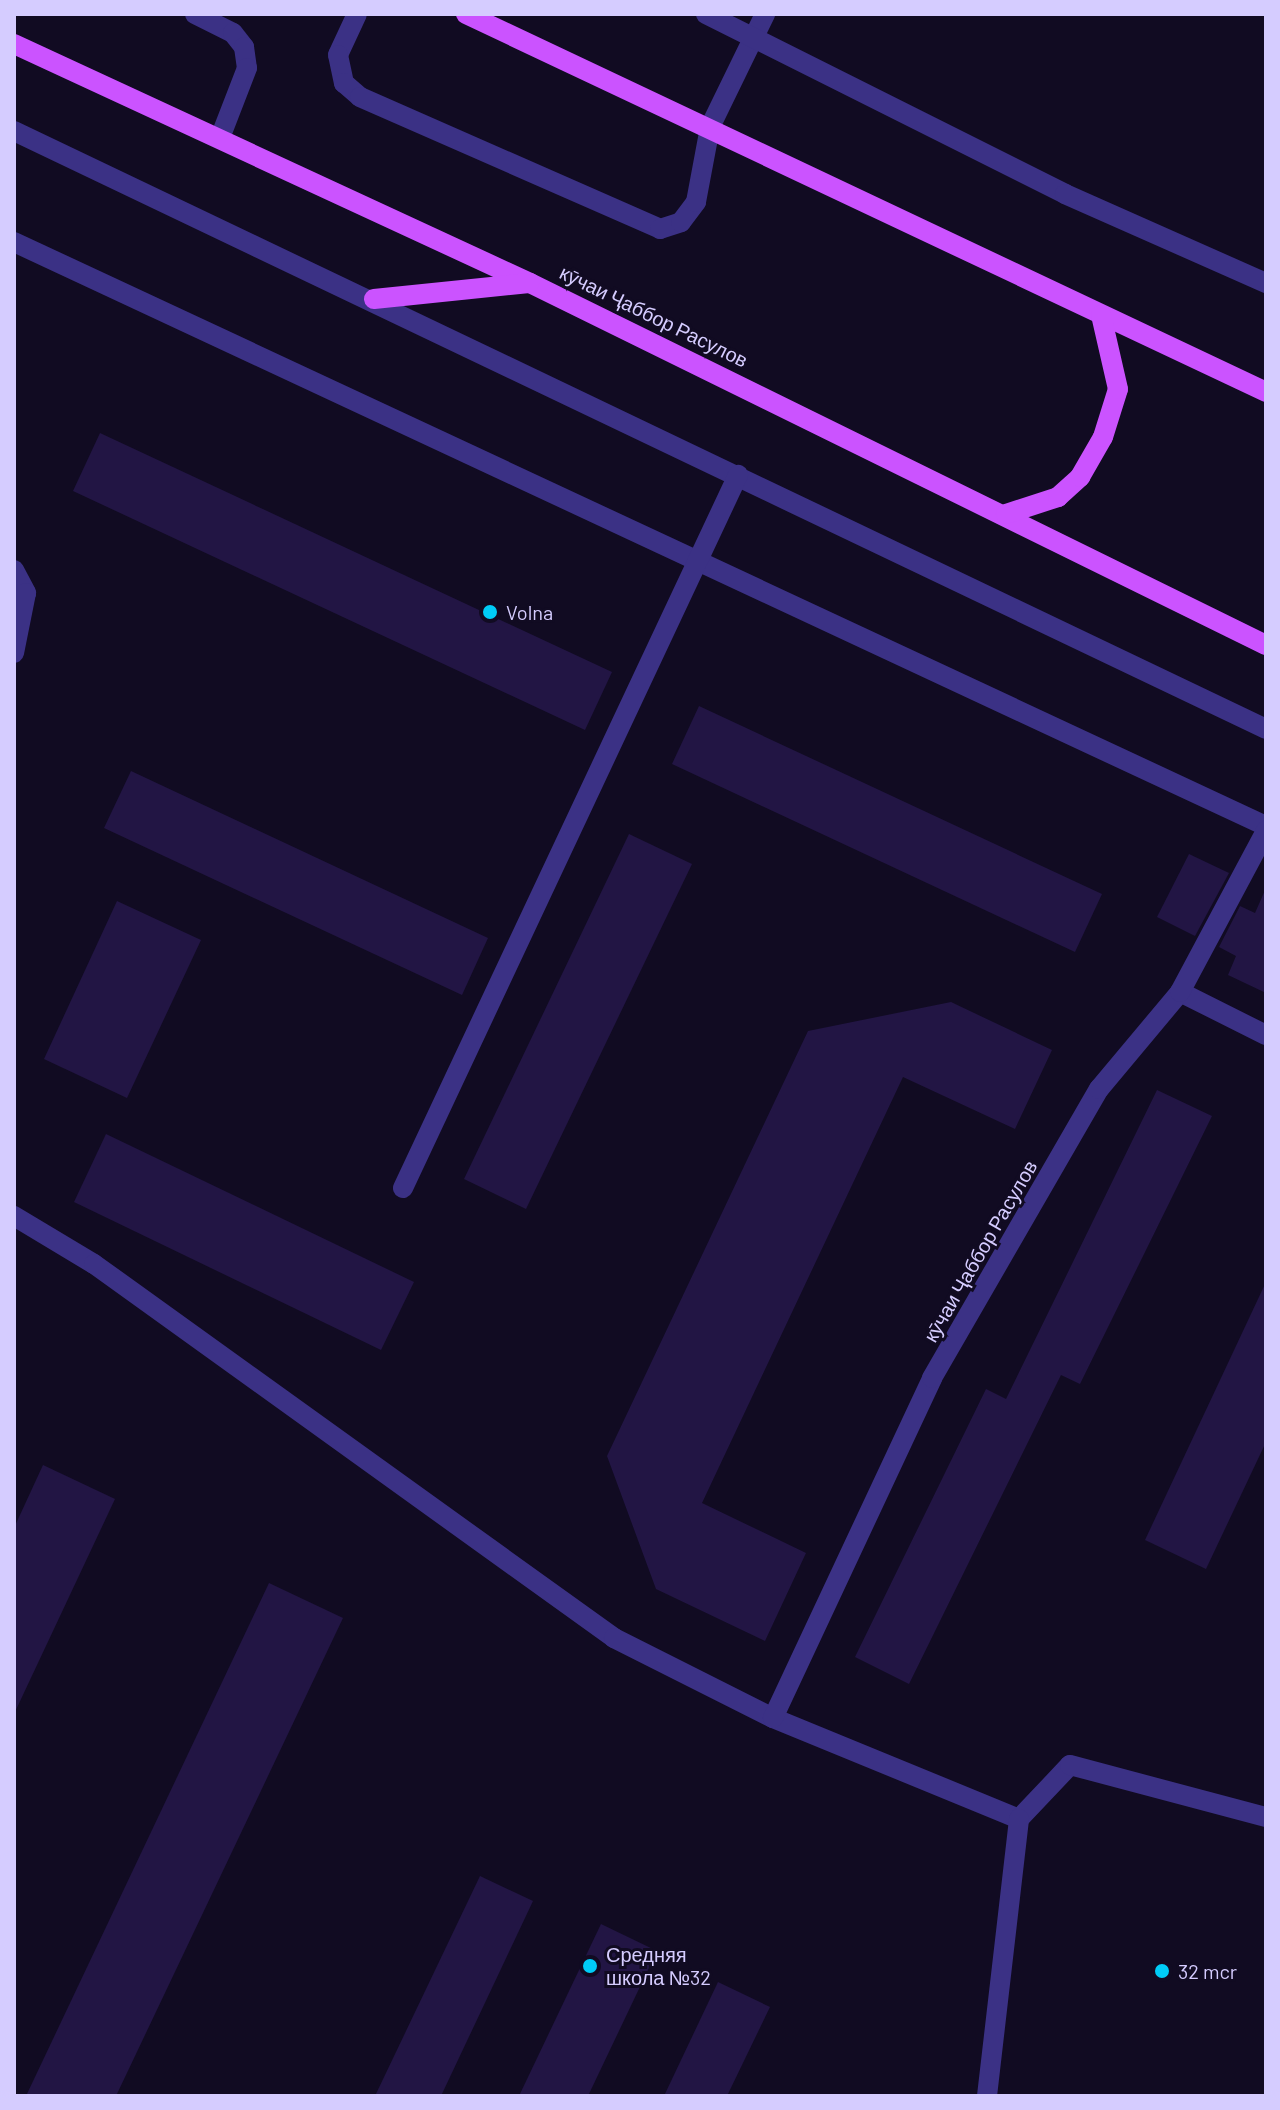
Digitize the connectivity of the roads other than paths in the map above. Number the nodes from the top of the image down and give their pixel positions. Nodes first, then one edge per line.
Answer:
1 (195, 14) edge
2 (357, 14) edge
3 (466, 14) edge
4 (706, 14) edge
5 (765, 14) edge
6 (755, 35) junction
7 (14, 44) edge
8 (710, 127) junction
9 (14, 131) edge
10 (220, 138) junction
11 (14, 242) edge
12 (530, 283) junction
13 (1266, 283) edge
14 (374, 299) junction
15 (1101, 315) junction
16 (1266, 392) edge
17 (738, 475) junction
18 (1006, 514) junction
19 (694, 563) junction
20 (14, 570) edge
21 (1266, 645) edge
22 (14, 653) edge
23 (1266, 729) edge
24 (1266, 828) edge
25 (1180, 992) junction
26 (1266, 1035) edge
27 (403, 1188) dead end
28 (14, 1216) edge
29 (773, 1718) junction
30 (1266, 1817) edge
31 (1019, 1819) junction
32 (987, 2096) edge

1 - 10 street
2 - 8 street
3 - 8 main road
4 - 6 street
5 - 6 street
6 - 8 street
6 - 13 street
7 - 10 main road, кӯчаи Ҷаббор Расулов
8 - 15 main road
9 - 14 street
10 - 12 main road, кӯчаи Ҷаббор Расулов
11 - 19 street
12 - 14 main road
12 - 18 main road, кӯчаи Ҷаббор Расулов
14 - 17 street
15 - 16 main road
15 - 18 main road
17 - 19 street
17 - 23 street
18 - 21 main road, кӯчаи Ҷаббор Расулов
19 - 24 street
19 - 27 street
20 - 22 street
24 - 25 street, кӯчаи Ҷаббор Расулов
25 - 26 street
25 - 29 street, кӯчаи Ҷаббор Расулов
28 - 29 street
29 - 31 street
30 - 31 street
31 - 32 street

